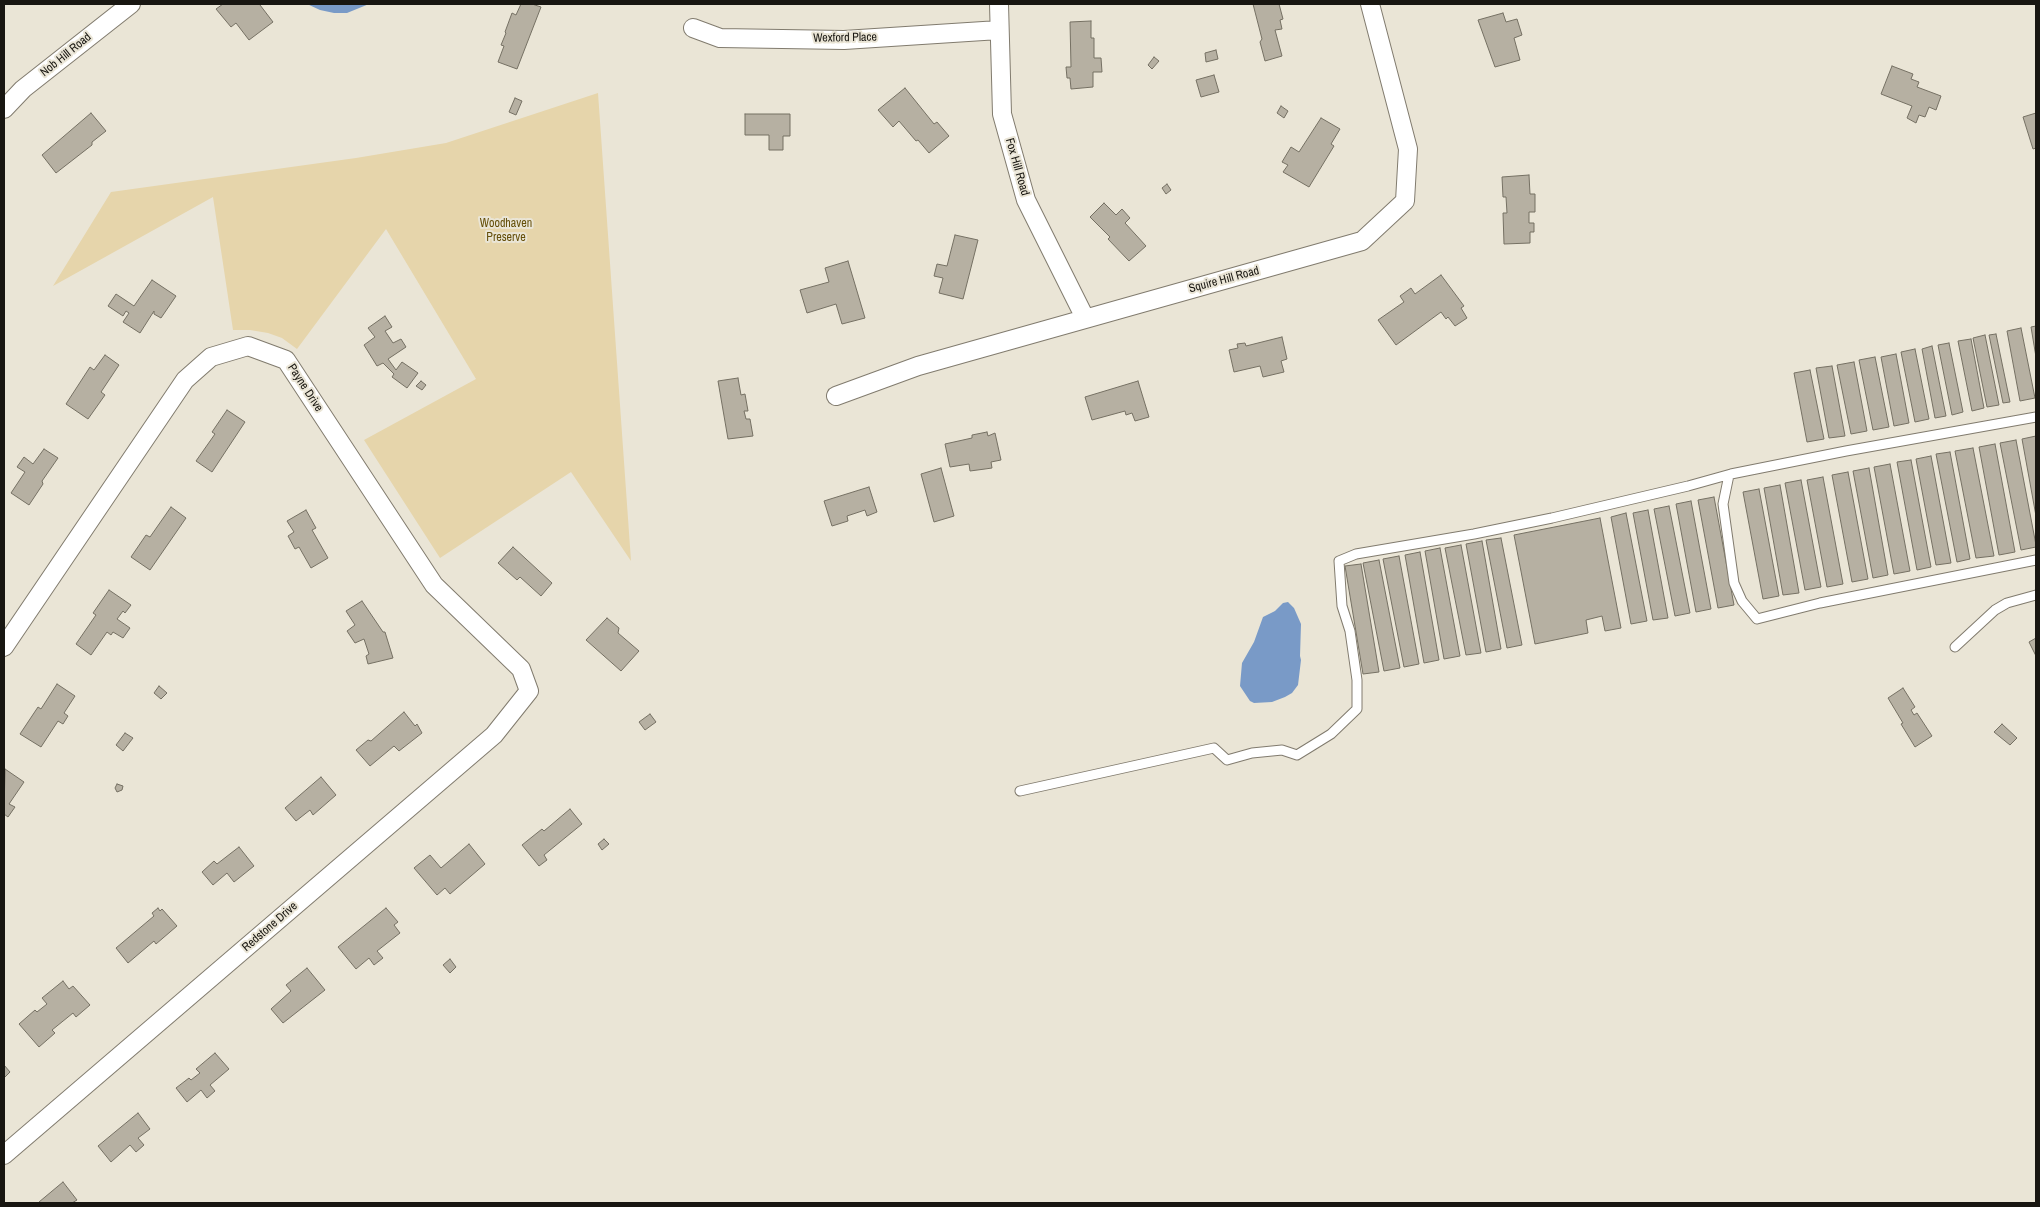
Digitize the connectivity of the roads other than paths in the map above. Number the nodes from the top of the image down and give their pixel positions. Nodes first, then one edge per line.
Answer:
1 (131, 4) edge
2 (999, 4) edge
3 (1370, 4) edge
4 (110, 10) edge
5 (693, 28) dead end
6 (999, 30) junction
7 (4, 109) edge
8 (1085, 318) junction
9 (836, 396) dead end
10 (2036, 417) edge
11 (1729, 475) junction
12 (2036, 560) edge
13 (2036, 595) edge
14 (1955, 647) dead end
15 (4, 648) edge
16 (529, 691) joint
17 (1020, 791) dead end
18 (4, 1155) edge

1 - 4 street, Nob Hill Road
2 - 6 street, Fox Hill Road
3 - 8 street, Squire Hill Road
4 - 7 street, Nob Hill Road
5 - 6 street, Wexford Place
6 - 8 street, Fox Hill Road
8 - 9 street, Squire Hill Road
10 - 11 lane
11 - 12 lane
11 - 17 lane
13 - 14 lane
15 - 16 street, Payne Drive
16 - 18 street, Redstone Drive

